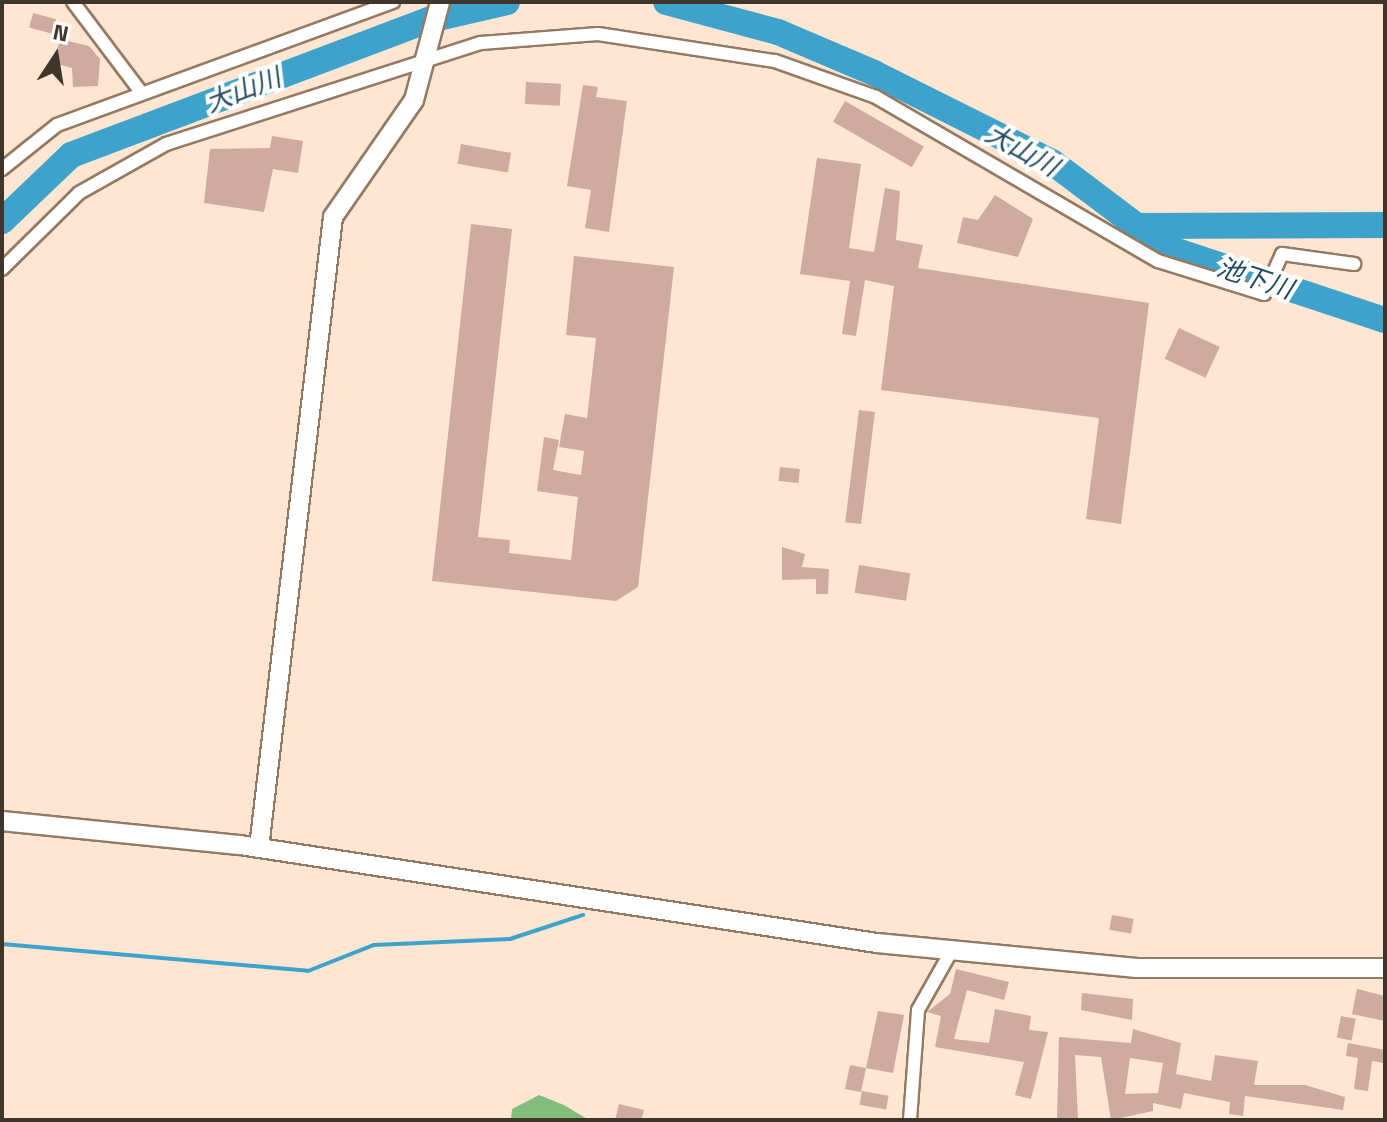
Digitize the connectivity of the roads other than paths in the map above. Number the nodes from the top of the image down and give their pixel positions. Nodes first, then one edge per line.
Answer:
1 (73, 2) edge
2 (393, 2) edge
3 (440, 2) edge
4 (426, 59) junction
5 (140, 91) junction
6 (2, 169) edge
7 (1354, 264) dead end
8 (2, 269) edge
9 (2, 821) edge
10 (259, 848) junction
11 (952, 950) junction
12 (1385, 968) edge
13 (910, 1120) edge

1 - 5 street
2 - 5 street
3 - 4 street
4 - 7 street
4 - 8 street
4 - 10 street
5 - 6 street
9 - 10 street
10 - 11 street
11 - 12 street
11 - 13 street

